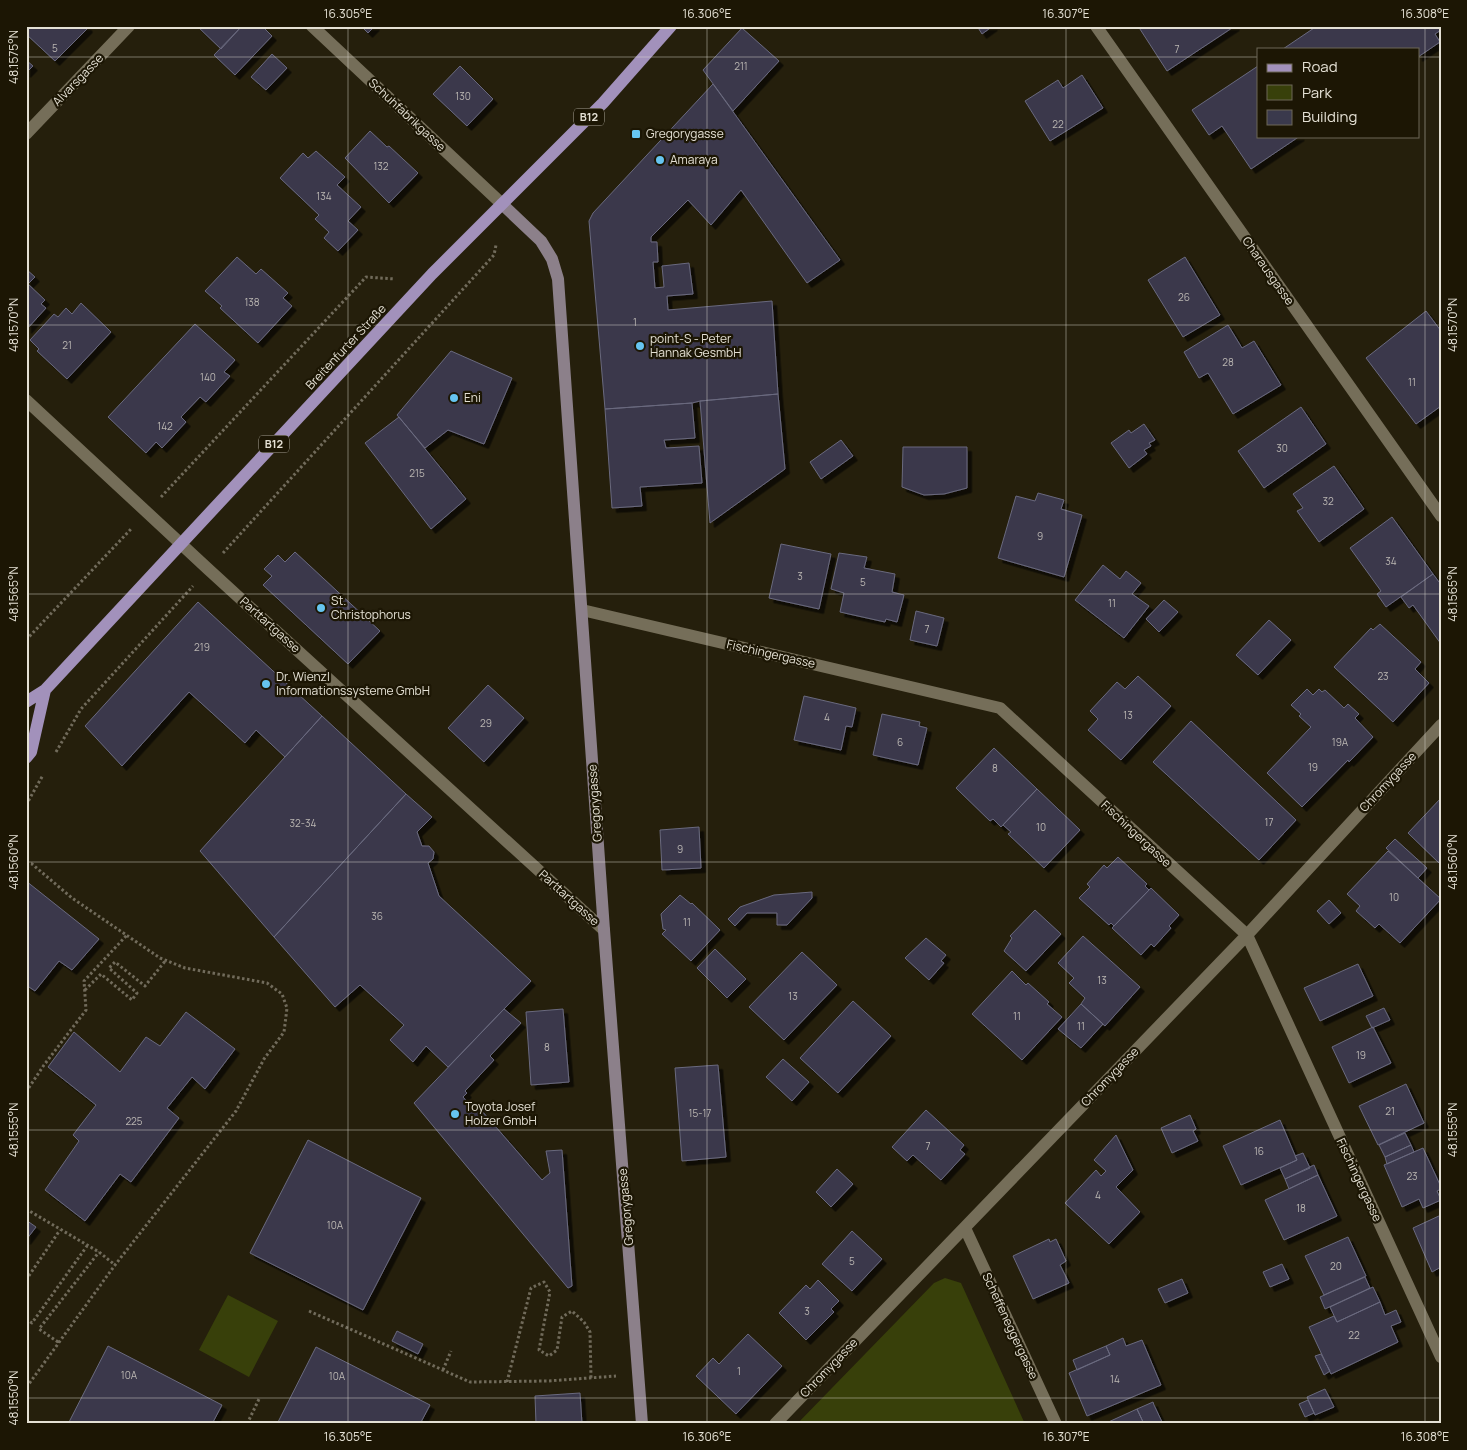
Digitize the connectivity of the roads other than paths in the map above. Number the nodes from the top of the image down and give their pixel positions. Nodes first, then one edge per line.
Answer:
1 (129, 26) edge
2 (312, 26) edge
3 (671, 26) edge
4 (1096, 26) edge
5 (26, 134) edge
6 (502, 204) junction
7 (26, 400) edge
8 (1441, 516) edge
9 (182, 544) junction
10 (582, 610) junction
11 (45, 690) junction
12 (26, 702) edge
13 (1441, 725) edge
14 (26, 758) edge
15 (604, 930) junction
16 (1247, 935) junction
17 (965, 1228) junction
18 (1441, 1357) edge
19 (642, 1424) edge
20 (775, 1424) edge
21 (1056, 1424) edge

1 - 5 street, Alvarsgasse
2 - 6 street, Schuhfabrikgasse
3 - 6 main road, Breitenfurter Straße / B12
4 - 8 street, Charausgasse
6 - 9 main road, Breitenfurter Straße / B12
6 - 10 street, Gregorygasse
7 - 9 street, Parttartgasse
9 - 11 main road, Breitenfurter Straße / B12
9 - 15 street, Parttartgasse
10 - 15 street, Gregorygasse
10 - 16 street, Fischingergasse
11 - 12 main road, Breitenfurter Straße / B12
11 - 14 main road
13 - 16 street, Chromygasse
15 - 19 street, Gregorygasse
16 - 17 street, Chromygasse
16 - 18 street, Fischingergasse
17 - 20 street, Chromygasse
17 - 21 street, Scheffeneggergasse

